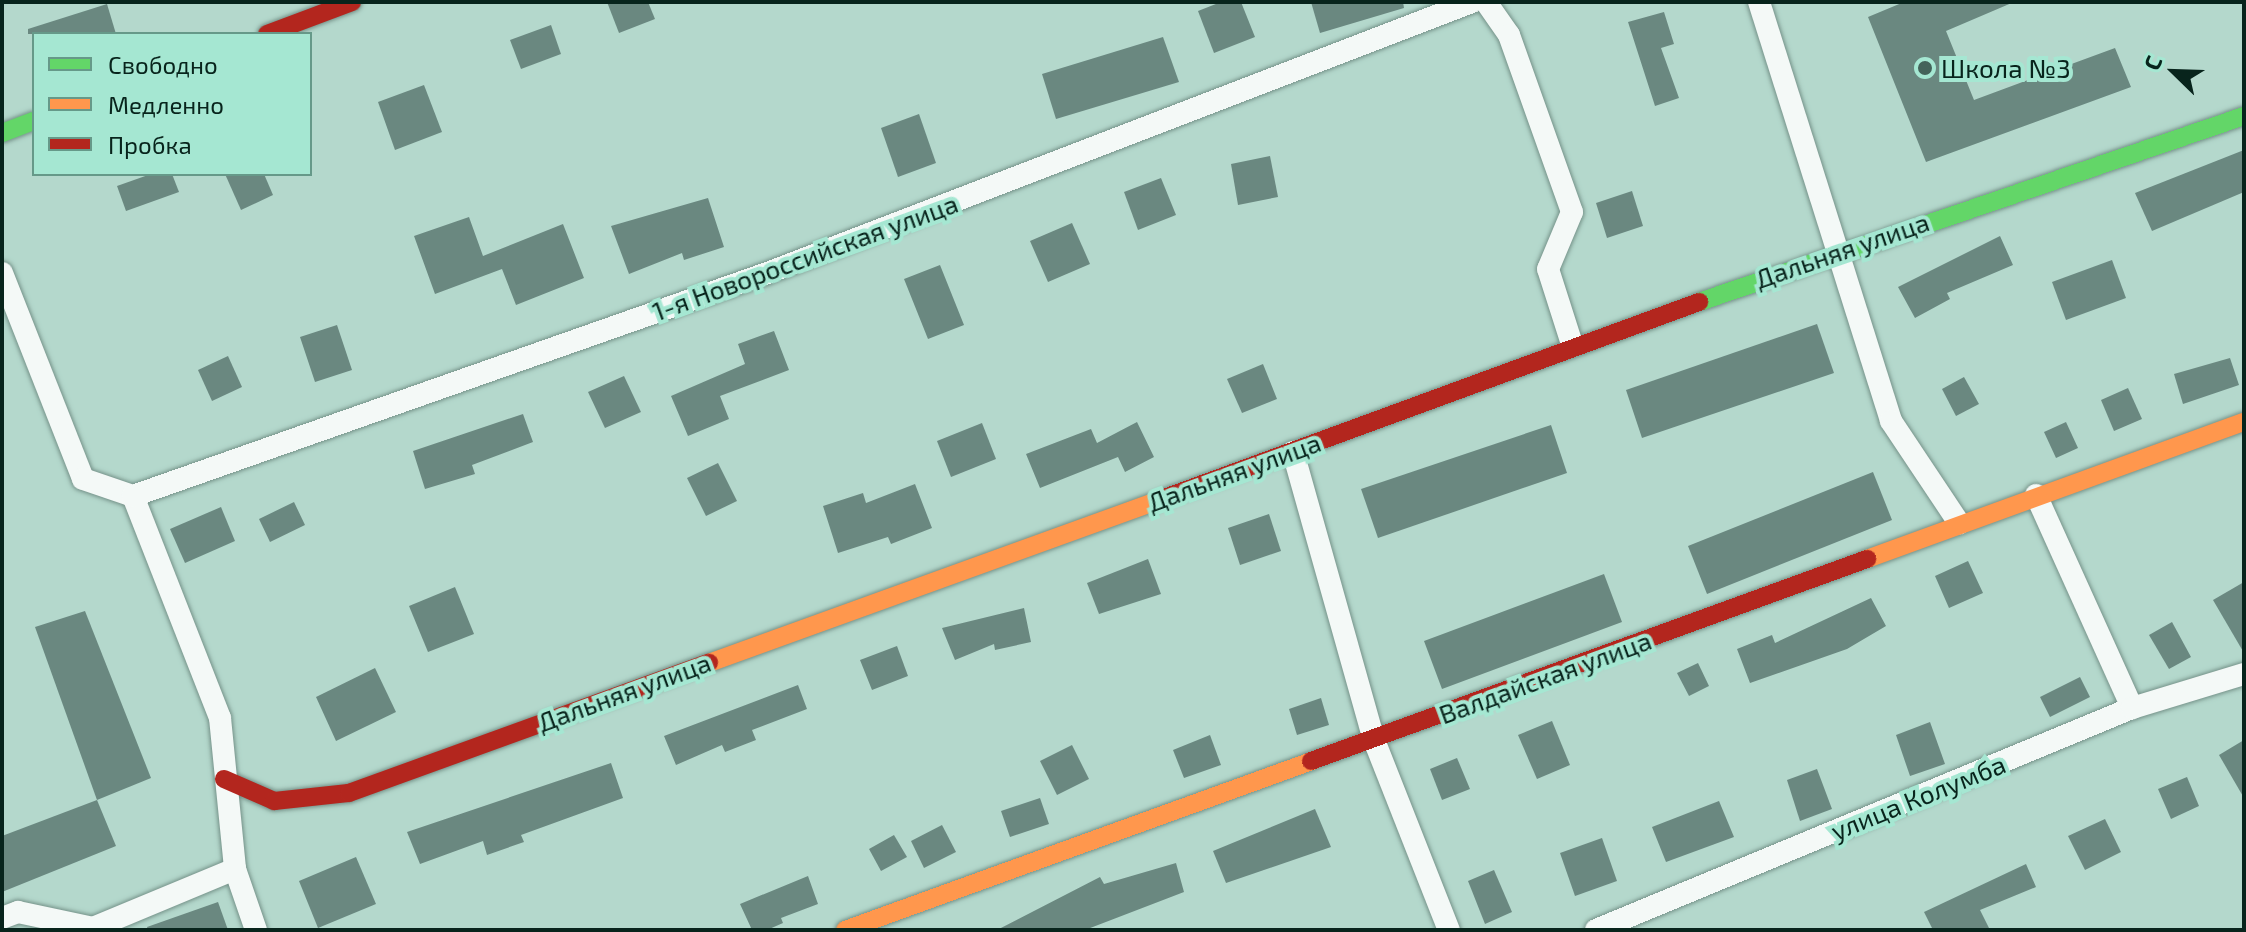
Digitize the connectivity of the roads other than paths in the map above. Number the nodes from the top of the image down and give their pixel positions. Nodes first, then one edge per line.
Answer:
1 (352, 2) edge
2 (1472, 2) edge
3 (1486, 2) edge
4 (1759, 2) edge
5 (272, 32) edge
6 (2244, 116) edge
7 (32, 122) edge
8 (2, 133) edge
9 (1834, 251) junction
10 (2, 273) edge
11 (1572, 344) junction
12 (2244, 422) edge
13 (1293, 452) junction
14 (2036, 495) junction
15 (133, 496) junction
16 (1959, 523) junction
17 (2244, 674) edge
18 (2132, 708) junction
19 (1374, 740) junction
20 (224, 779) junction
21 (235, 869) junction
22 (2, 918) edge
23 (256, 930) edge
24 (845, 930) edge
25 (1449, 930) edge
26 (1596, 930) edge

1 - 5 street
2 - 15 street, 1-я Новороссийская улица
3 - 11 street
4 - 9 street
6 - 9 street, Дальняя улица
7 - 8 street
9 - 11 street, Дальняя улица
9 - 16 street
10 - 15 street
11 - 13 street, Дальняя улица
12 - 14 street, Валдайская улица
13 - 19 street
13 - 20 street, Дальняя улица
14 - 16 street, Валдайская улица
14 - 18 street
15 - 20 street
16 - 19 street, Валдайская улица
17 - 18 street, улица Колумба
18 - 26 street, улица Колумба
19 - 24 street, Валдайская улица
19 - 25 street
20 - 21 street
21 - 22 street
21 - 23 street

